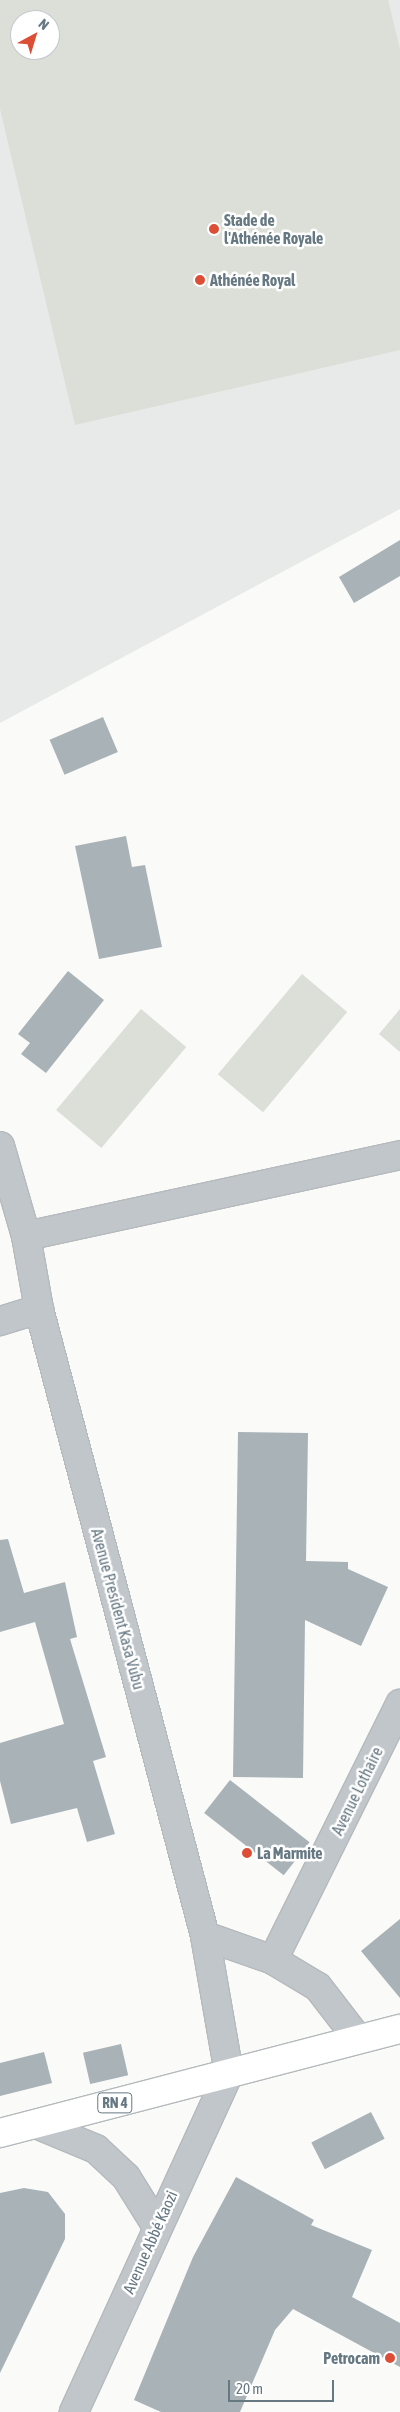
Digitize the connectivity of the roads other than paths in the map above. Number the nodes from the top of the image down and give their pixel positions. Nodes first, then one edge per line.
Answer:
1 (0, 1146) edge
2 (400, 1155) edge
3 (26, 1236) junction
4 (38, 1309) junction
5 (0, 1321) edge
6 (400, 1704) edge
7 (205, 1936) junction
8 (273, 1960) junction
9 (400, 2029) edge
10 (358, 2039) junction
11 (230, 2073) junction
12 (36, 2124) junction
13 (0, 2133) edge
14 (156, 2225) junction
15 (74, 2412) edge

1 - 3 street, Avenue President Kasa Vubu
2 - 3 street
3 - 4 street, Avenue President Kasa Vubu
4 - 5 street
4 - 7 street, Avenue President Kasa Vubu
6 - 8 street, Avenue Lothaire
7 - 8 street
7 - 11 street, Avenue President Kasa Vubu
8 - 10 street
9 - 10 highway, RN 4
10 - 11 highway, RN 4
11 - 12 highway, RN 4
11 - 14 street, Avenue Abbé Kaozi
12 - 13 highway, RN 4
12 - 14 street
14 - 15 street, Avenue Abbé Kaozi

